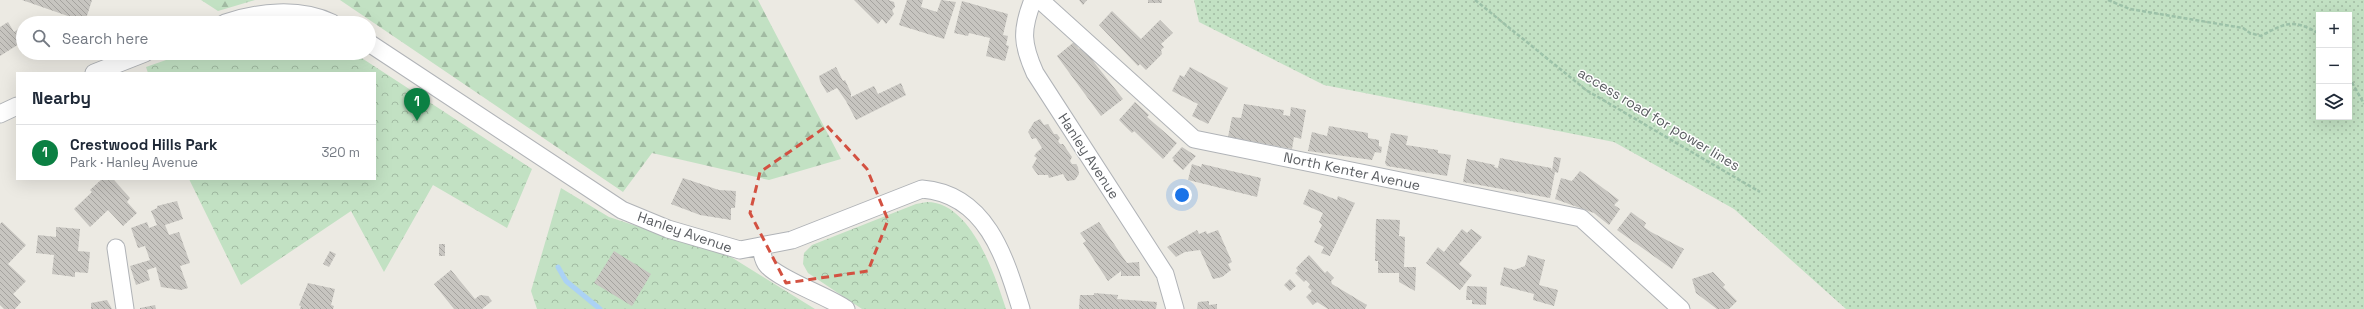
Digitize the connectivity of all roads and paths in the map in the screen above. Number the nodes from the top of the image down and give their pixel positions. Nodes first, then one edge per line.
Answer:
1 (1033, 0) edge
2 (1040, 0) edge
3 (1475, 0) edge
4 (2108, 0) edge
5 (257, 16) edge
6 (306, 16) edge
7 (2316, 32) edge
8 (376, 48) edge
9 (127, 60) edge
10 (97, 72) edge
11 (2352, 82) edge
12 (2364, 104) edge
13 (16, 106) edge
14 (0, 114) edge
15 (1760, 192) dead end
16 (761, 247) junction
17 (116, 248) dead end
18 (125, 309) edge
19 (846, 309) edge
20 (1021, 309) edge
21 (1175, 309) edge
22 (1681, 309) edge

1 - 21 street, Hanley Avenue
2 - 22 street, North Kenter Avenue
3 - 15 path, access road for power lines
4 - 7 path
5 - 6 street
8 - 16 street, Hanley Avenue
9 - 10 street
11 - 12 path
13 - 14 street
16 - 19 street
16 - 20 street, Hanley Avenue
17 - 18 street

